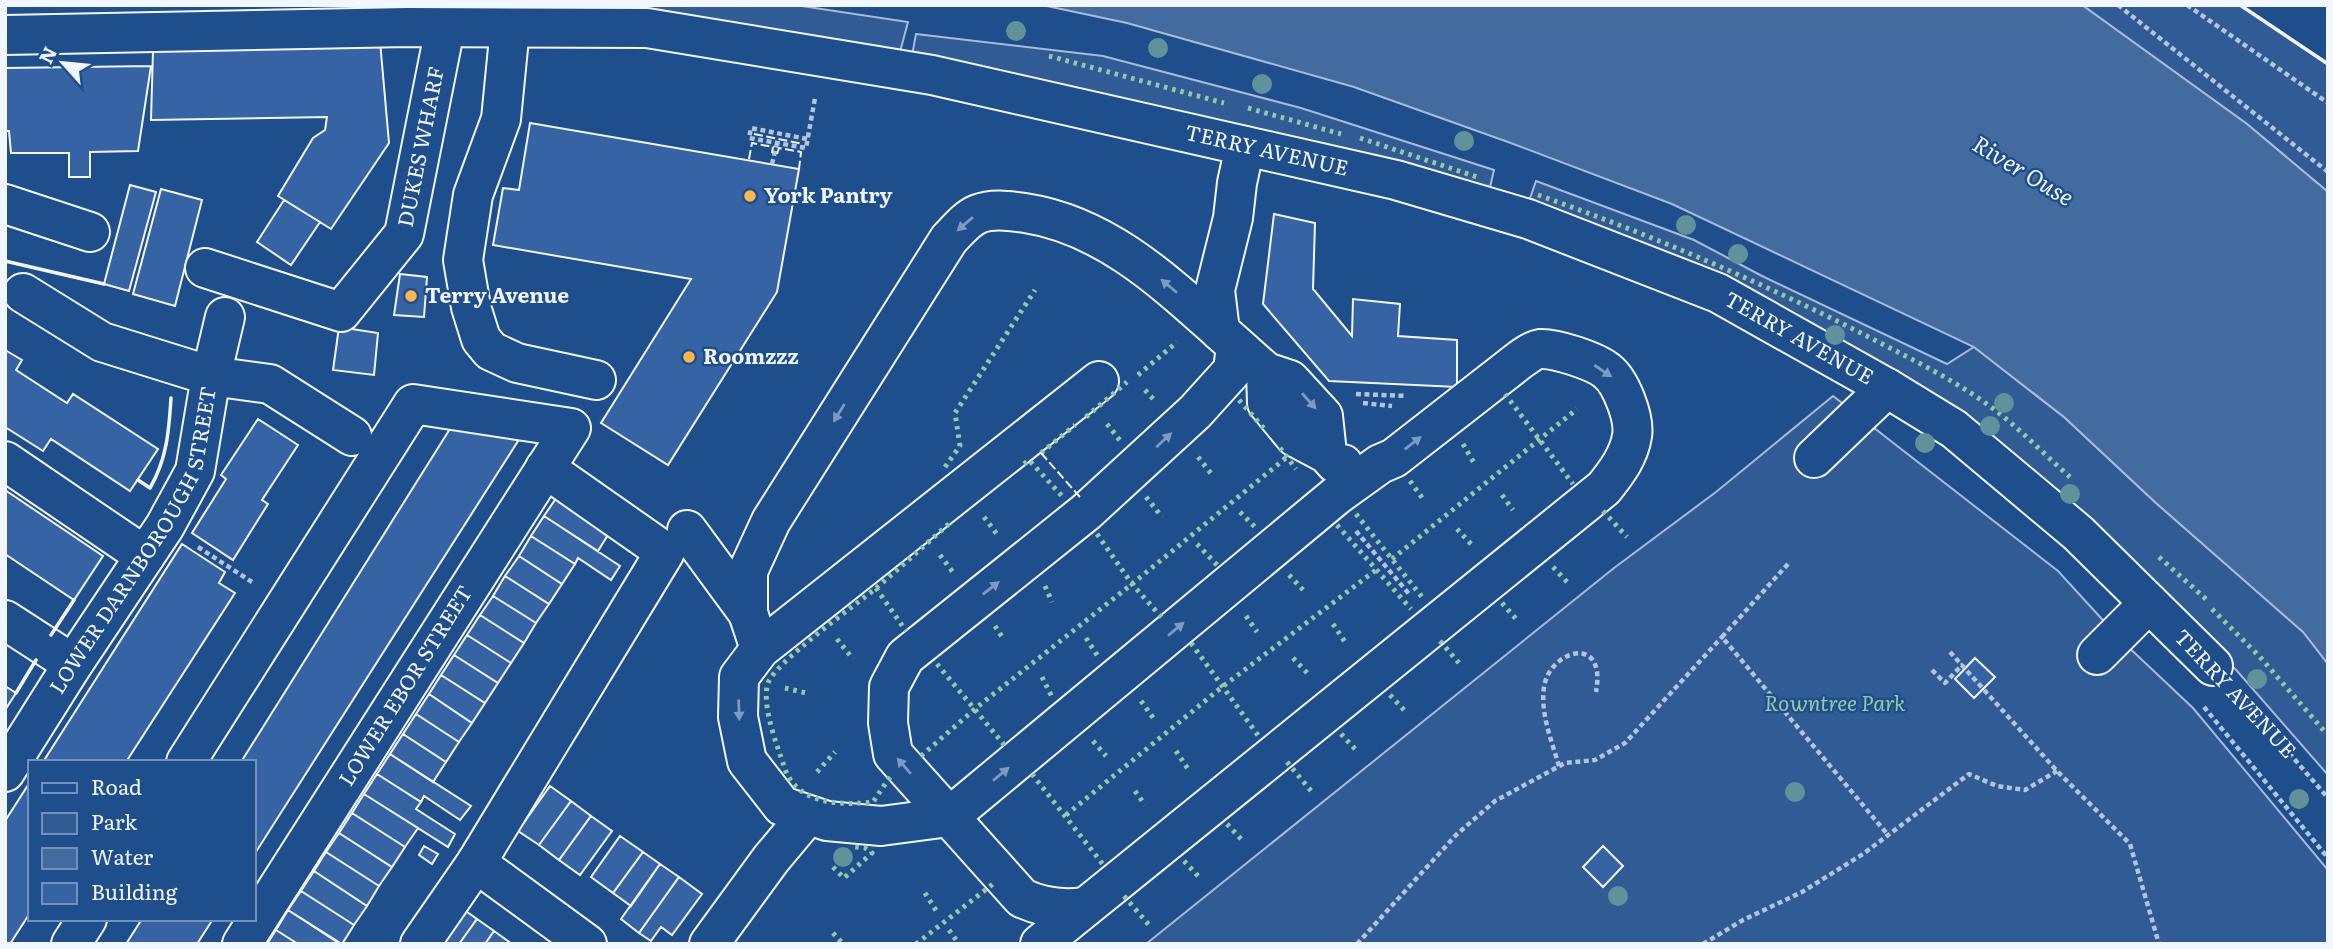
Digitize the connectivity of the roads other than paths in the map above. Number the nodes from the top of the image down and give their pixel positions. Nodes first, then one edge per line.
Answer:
1 (445, 28) junction
2 (510, 28) junction
3 (5, 35) edge
4 (1245, 146) junction
5 (5, 204) edge
6 (90, 232) dead end
7 (205, 268) dead end
8 (23, 293) dead end
9 (225, 317) dead end
10 (1228, 339) junction
11 (211, 376) junction
12 (596, 380) dead end
13 (1099, 381) dead end
14 (1887, 388) junction
15 (352, 436) dead end
16 (1814, 458) dead end
17 (5, 461) edge
18 (1380, 464) junction
19 (545, 468) junction
20 (687, 530) dead end
21 (155, 541) junction
22 (2149, 603) junction
23 (748, 612) junction
24 (5, 620) edge
25 (760, 649) junction
26 (2097, 655) dead end
27 (73, 664) junction
28 (2205, 682) road end
29 (187, 760) edge
30 (5, 772) edge
31 (807, 816) junction
32 (949, 817) junction
33 (476, 863) junction
34 (1084, 907) junction
35 (86, 921) edge
36 (71, 944) edge
37 (242, 944) edge
38 (420, 944) edge
39 (587, 944) edge
40 (709, 944) edge
41 (1040, 944) edge

1 - 2 street, TERRY AVENUE
1 - 3 street, TERRY AVENUE
1 - 7 street, DUKES WHARF
2 - 4 street, TERRY AVENUE
2 - 12 street
4 - 10 street
4 - 14 street, TERRY AVENUE
5 - 6 street
8 - 11 street, LOWER DARNBOROUGH STREET
9 - 11 street
10 -> 18 street
10 -> 23 street
32 -> 10 street
11 - 15 street
11 - 21 street, LOWER DARNBOROUGH STREET
13 - 25 street
14 - 16 street
14 - 22 street, TERRY AVENUE
17 - 21 street
32 -> 18 street
18 -> 34 street
19 - 29 street, LOWER EBOR STREET
19 - 33 street
19 - 37 street, LOWER EBOR STREET
20 - 23 street
21 - 27 street, LOWER DARNBOROUGH STREET
22 - 26 street
22 - 28 street, TERRY AVENUE
23 - 25 street
24 - 27 street
25 -> 31 street
27 - 30 street, LOWER DARNBOROUGH STREET
31 - 32 street
31 - 40 street
32 - 34 street
33 - 38 street
33 - 39 street
34 - 41 street
35 - 36 street

